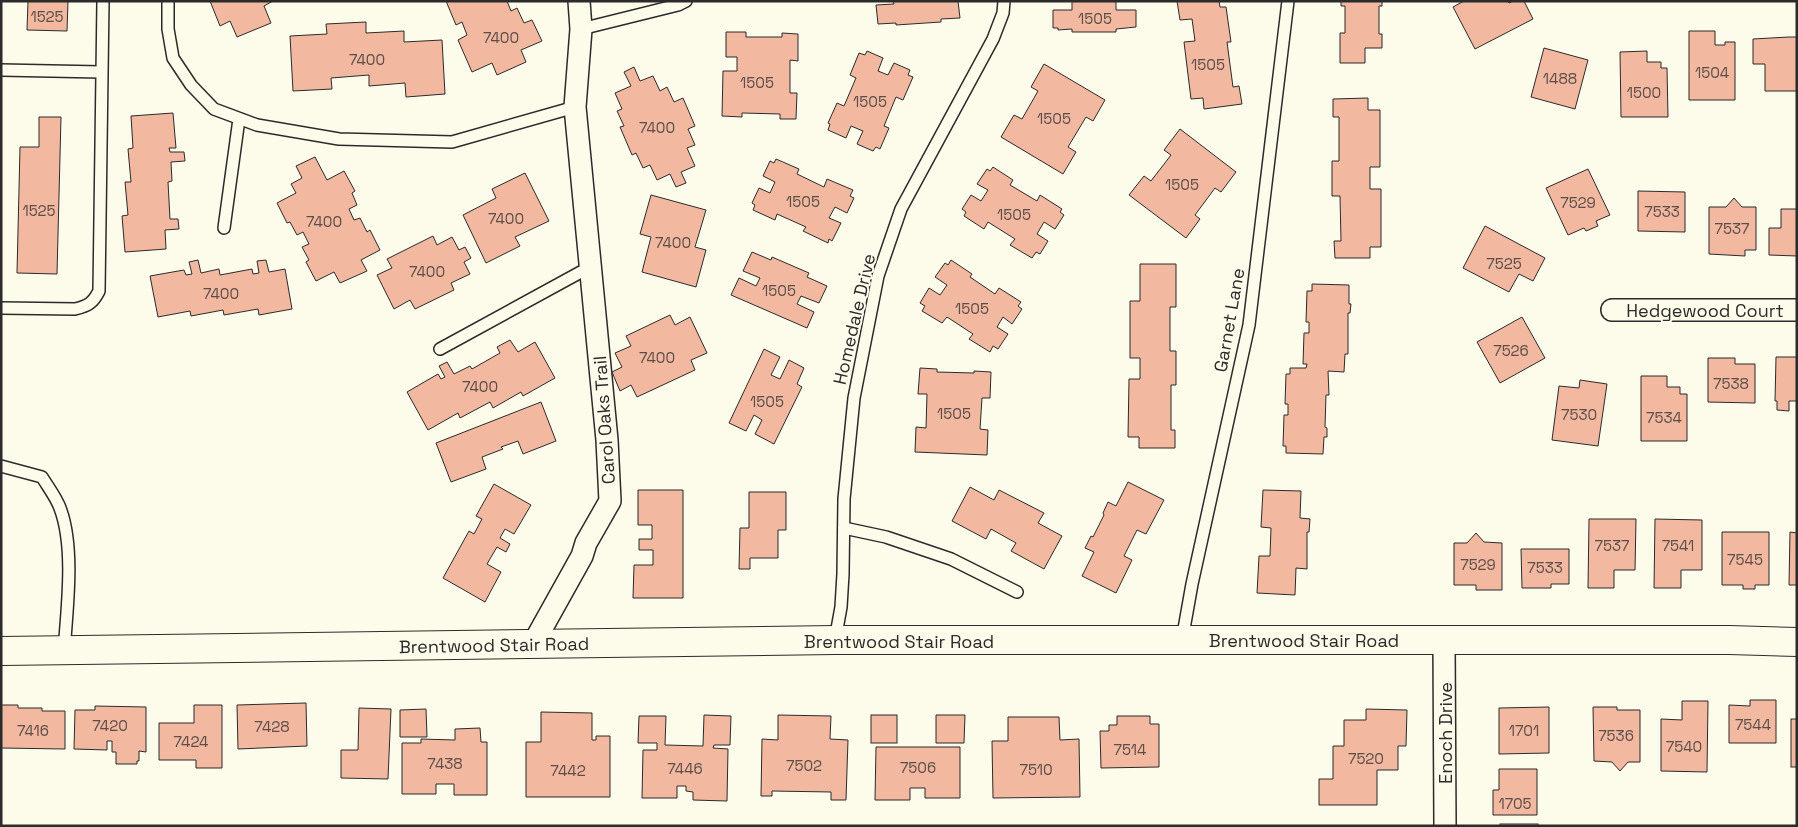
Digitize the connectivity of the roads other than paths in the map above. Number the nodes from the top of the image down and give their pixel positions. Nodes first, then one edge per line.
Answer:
1 (103, 1) edge
2 (168, 1) edge
3 (579, 1) edge
4 (686, 1) edge
5 (1004, 1) edge
6 (1288, 1) edge
7 (581, 29) junction
8 (1, 70) edge
9 (102, 72) junction
10 (575, 107) junction
11 (239, 118) junction
12 (224, 228) dead end
13 (590, 267) junction
14 (1, 308) edge
15 (1612, 310) dead end
16 (1797, 310) edge
17 (440, 349) dead end
18 (1, 466) edge
19 (844, 528) junction
20 (1017, 592) dead end
21 (835, 640) junction
22 (1182, 640) junction
23 (1444, 640) junction
24 (1797, 642) edge
25 (533, 644) junction
26 (64, 650) junction
27 (1, 651) edge
28 (1445, 826) edge

1 - 9 lane
2 - 11 lane
3 - 7 street, Carol Oaks Trail
4 - 7 lane
5 - 19 lane, Homedale Drive
6 - 22 lane, Garnet Lane
7 - 10 street, Carol Oaks Trail
8 - 9 lane
9 - 14 lane
10 - 11 lane
10 - 13 street, Carol Oaks Trail
11 - 12 lane
13 - 17 lane
13 - 25 street, Carol Oaks Trail
15 - 16 street, Hedgewood Court
18 - 26 lane
19 - 20 lane
19 - 21 lane, Homedale Drive
21 - 22 main road, Brentwood Stair Road
21 - 25 main road, Brentwood Stair Road
22 - 23 main road, Brentwood Stair Road
23 - 24 main road, Brentwood Stair Road
23 - 28 street, Enoch Drive
25 - 26 main road, Brentwood Stair Road
26 - 27 main road, Brentwood Stair Road

